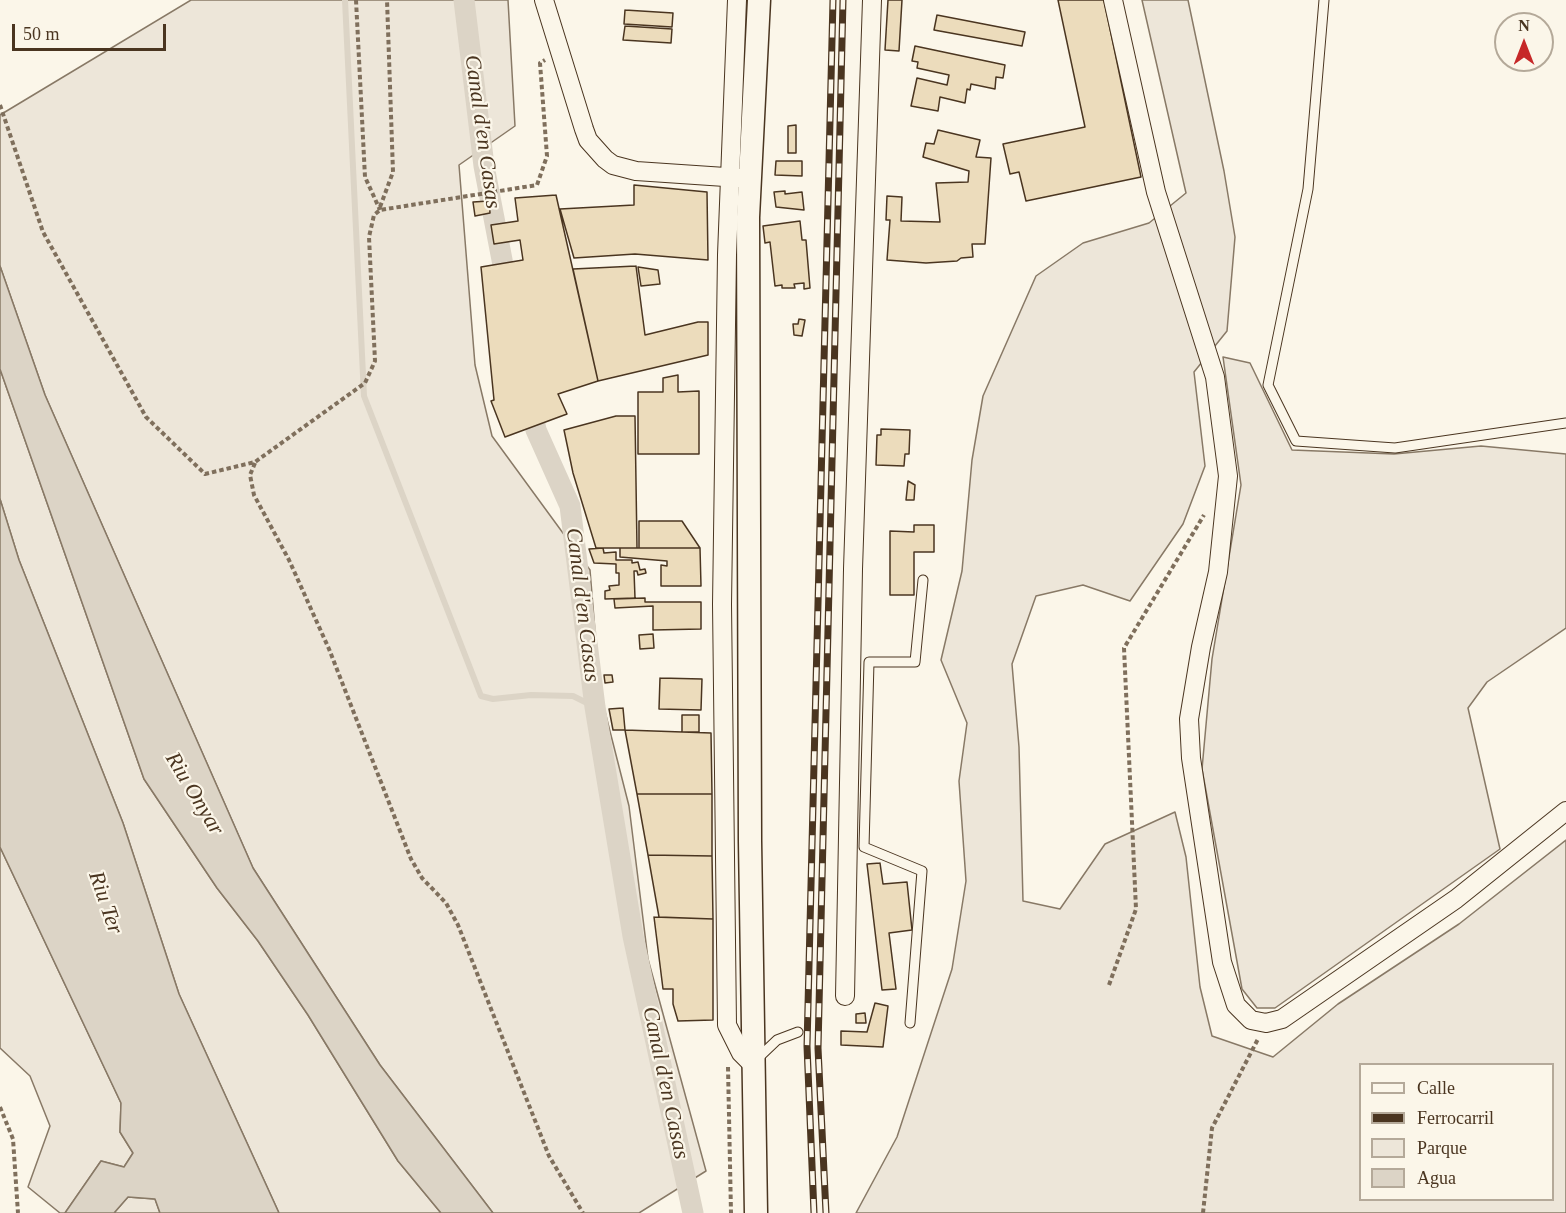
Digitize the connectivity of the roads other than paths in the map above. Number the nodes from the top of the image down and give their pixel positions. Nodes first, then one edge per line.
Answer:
1 (544, 0) edge
2 (737, 0) edge
3 (759, 0) edge
4 (872, 0) edge
5 (1113, 0) edge
6 (1324, 0) edge
7 (740, 178) junction
8 (1566, 423) edge
9 (923, 580) dead end
10 (851, 662) junction
11 (869, 662) junction
12 (1566, 811) edge
13 (845, 996) dead end
14 (910, 1023) dead end
15 (798, 1032) dead end
16 (752, 1064) junction
17 (756, 1213) edge

1 - 7 street
2 - 7 street
3 - 7 street
4 - 10 street
5 - 12 street
6 - 8 lane
7 - 16 street
9 - 11 lane
10 - 11 lane
10 - 13 street
11 - 14 lane
15 - 16 lane
16 - 17 street

